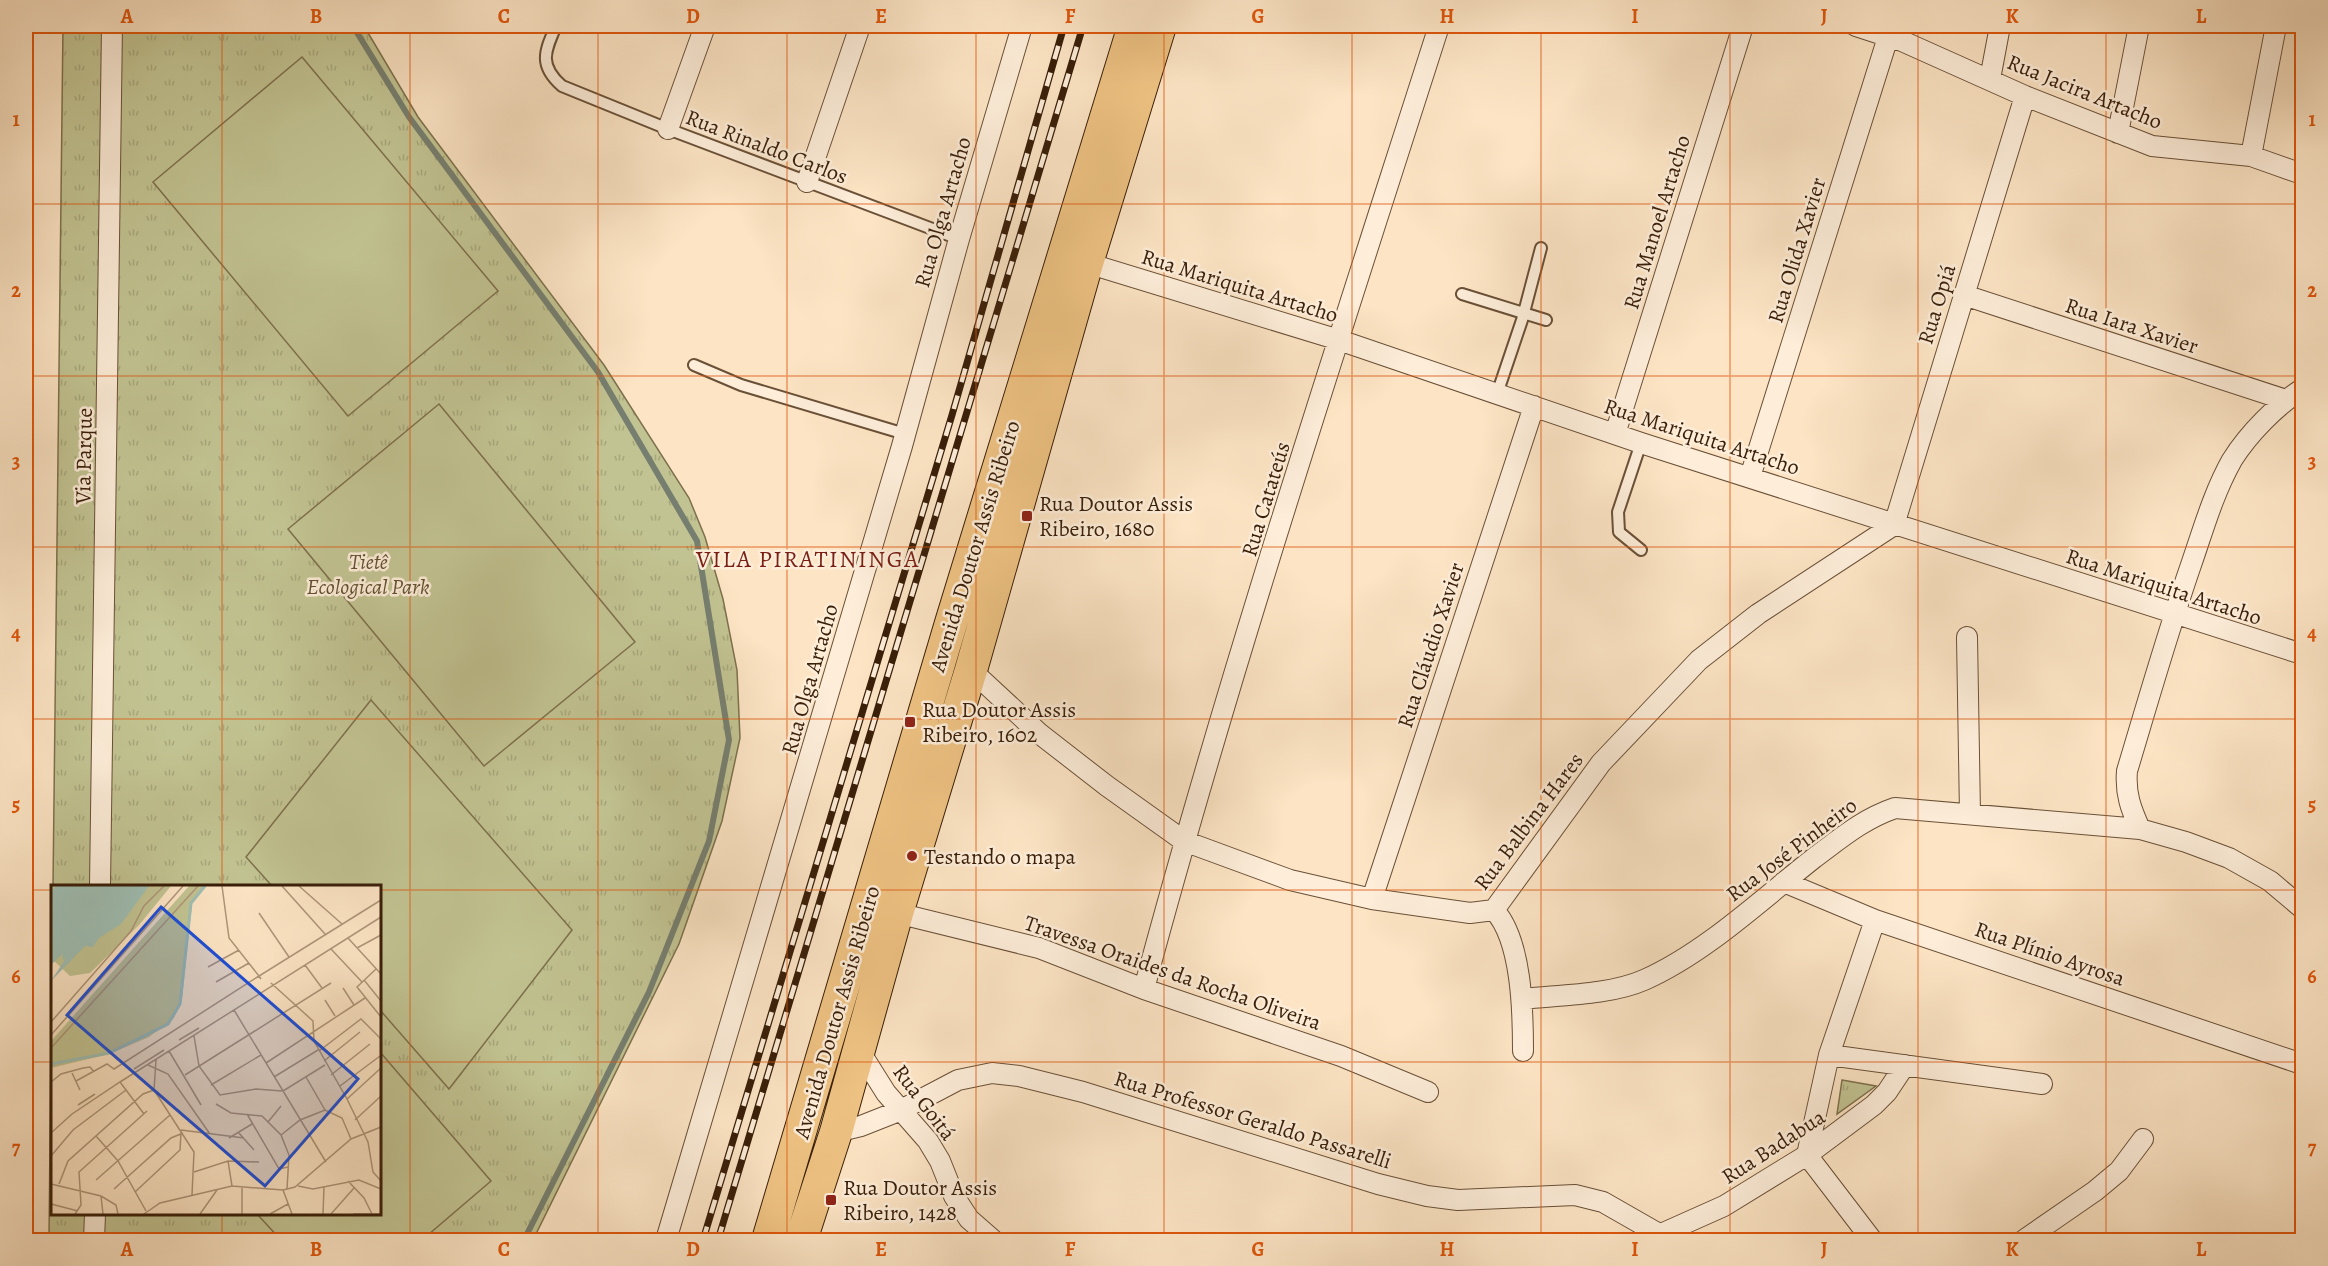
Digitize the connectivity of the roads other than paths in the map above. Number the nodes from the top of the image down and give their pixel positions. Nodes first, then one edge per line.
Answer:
1 (112, 26) edge
2 (556, 26) edge
3 (705, 26) edge
4 (860, 26) edge
5 (1022, 26) edge
6 (1134, 26) edge
7 (1160, 26) edge
8 (1439, 26) edge
9 (1743, 26) edge
10 (1856, 26) edge
11 (2000, 26) edge
12 (2139, 26) edge
13 (2277, 26) edge
14 (1898, 35) edge
15 (1990, 79) junction
16 (2025, 96) junction
17 (668, 129) junction
18 (2118, 133) junction
19 (2251, 156) junction
20 (2302, 174) edge
21 (807, 182) junction
22 (958, 240) junction
23 (1541, 248) dead end
24 (1087, 263) junction
25 (1462, 294) dead end
26 (1964, 295) junction
27 (1523, 313) junction
28 (1546, 320) dead end
29 (1339, 340) junction
30 (694, 365) dead end
31 (1497, 394) junction
32 (2294, 394) edge
33 (1534, 406) junction
34 (905, 434) junction
35 (1615, 434) junction
36 (1641, 443) junction
37 (1750, 477) junction
38 (1894, 525) junction
39 (1641, 550) dead end
40 (2174, 614) junction
41 (951, 623) junction
42 (1967, 638) dead end
43 (2302, 654) edge
44 (971, 670) junction
45 (1970, 814) junction
46 (2140, 829) junction
47 (1184, 841) junction
48 (1784, 882) junction
49 (100, 885) edge
50 (1372, 900) junction
51 (2302, 908) edge
52 (1494, 910) junction
53 (897, 913) junction
54 (1875, 920) junction
55 (1144, 989) junction
56 (1523, 999) junction
57 (859, 1050) junction
58 (1523, 1051) dead end
59 (1829, 1054) junction
60 (2302, 1064) edge
61 (1905, 1065) junction
62 (2043, 1084) dead end
63 (1428, 1092) dead end
64 (899, 1111) junction
65 (837, 1132) junction
66 (2143, 1139) dead end
67 (1807, 1155) junction
68 (94, 1215) edge
69 (1653, 1237) edge
70 (94, 1240) edge
71 (666, 1240) edge
72 (768, 1240) edge
73 (801, 1240) edge
74 (993, 1240) edge
75 (1872, 1240) edge
76 (2024, 1240) edge

1 - 49 street, Via Parque
2 - 17 lane, Rua Rinaldo Carlos
3 - 17 street
4 - 21 street
5 - 22 street, Rua Olga Artacho
6 - 41 main road, Avenida Doutor Assis Ribeiro
7 - 24 main road, Avenida Doutor Assis Ribeiro
8 - 29 street, Rua Catateús
9 - 35 street, Rua Manoel Artacho
10 - 14 street, Rua Jacira Artacho
11 - 15 street
12 - 18 street
13 - 19 street
14 - 15 street, Rua Jacira Artacho
14 - 37 street, Rua Olida Xavier
15 - 16 street, Rua Jacira Artacho
16 - 18 street, Rua Jacira Artacho
16 - 26 street, Rua Opiá
17 - 21 lane, Rua Rinaldo Carlos
18 - 19 street, Rua Jacira Artacho
19 - 20 street, Rua Jacira Artacho
21 - 22 lane, Rua Rinaldo Carlos
22 - 34 street, Rua Olga Artacho
23 - 27 lane
24 - 29 street, Rua Mariquita Artacho
24 - 44 main road, Avenida Doutor Assis Ribeiro
25 - 27 lane
26 - 32 street, Rua Iara Xavier
26 - 38 street, Rua Opiá
27 - 28 lane
27 - 31 lane
29 - 31 street, Rua Mariquita Artacho
29 - 47 street, Rua Catateús
30 - 34 lane
31 - 33 street, Rua Mariquita Artacho
32 - 40 street
33 - 35 street, Rua Mariquita Artacho
33 - 50 street, Rua Cláudio Xavier
34 - 71 street, Rua Olga Artacho
35 - 36 street, Rua Mariquita Artacho
36 - 37 street, Rua Mariquita Artacho
36 - 39 lane
37 - 38 street, Rua Mariquita Artacho
38 - 40 street, Rua Mariquita Artacho
38 - 52 street, Rua Balbina Hares
40 - 43 street, Rua Mariquita Artacho
40 - 46 street
41 - 44 main road
41 - 72 main road, Avenida Doutor Assis Ribeiro
42 - 45 street
44 - 47 street, Rua Balbina Hares
44 - 53 main road, Avenida Doutor Assis Ribeiro
45 - 46 street, Rua José Pinheiro
45 - 48 street, Rua José Pinheiro
46 - 51 street, Rua José Pinheiro
47 - 50 street, Rua Balbina Hares
47 - 55 street, Rua Catateús
48 - 54 street, Rua Plínio Ayrosa
48 - 56 street, Rua José Pinheiro
50 - 52 street, Rua Balbina Hares
52 - 56 street
53 - 55 street, Travessa Oraides da Rocha Oliveira
53 - 57 main road, Avenida Doutor Assis Ribeiro
54 - 59 street
54 - 60 street, Rua Plínio Ayrosa
55 - 63 street, Travessa Oraides da Rocha Oliveira
56 - 58 street
57 - 64 street, Rua Goitá
57 - 65 main road, Avenida Doutor Assis Ribeiro
59 - 61 street
59 - 67 street
61 - 62 street
61 - 67 street, Rua Badabua
64 - 65 street, Rua Professor Geraldo Passarelli
64 - 69 street, Rua Professor Geraldo Passarelli
64 - 74 street, Rua Goitá
65 - 73 main road, Avenida Doutor Assis Ribeiro
66 - 76 street
67 - 69 street, Rua Badabua
67 - 75 street
68 - 70 street

